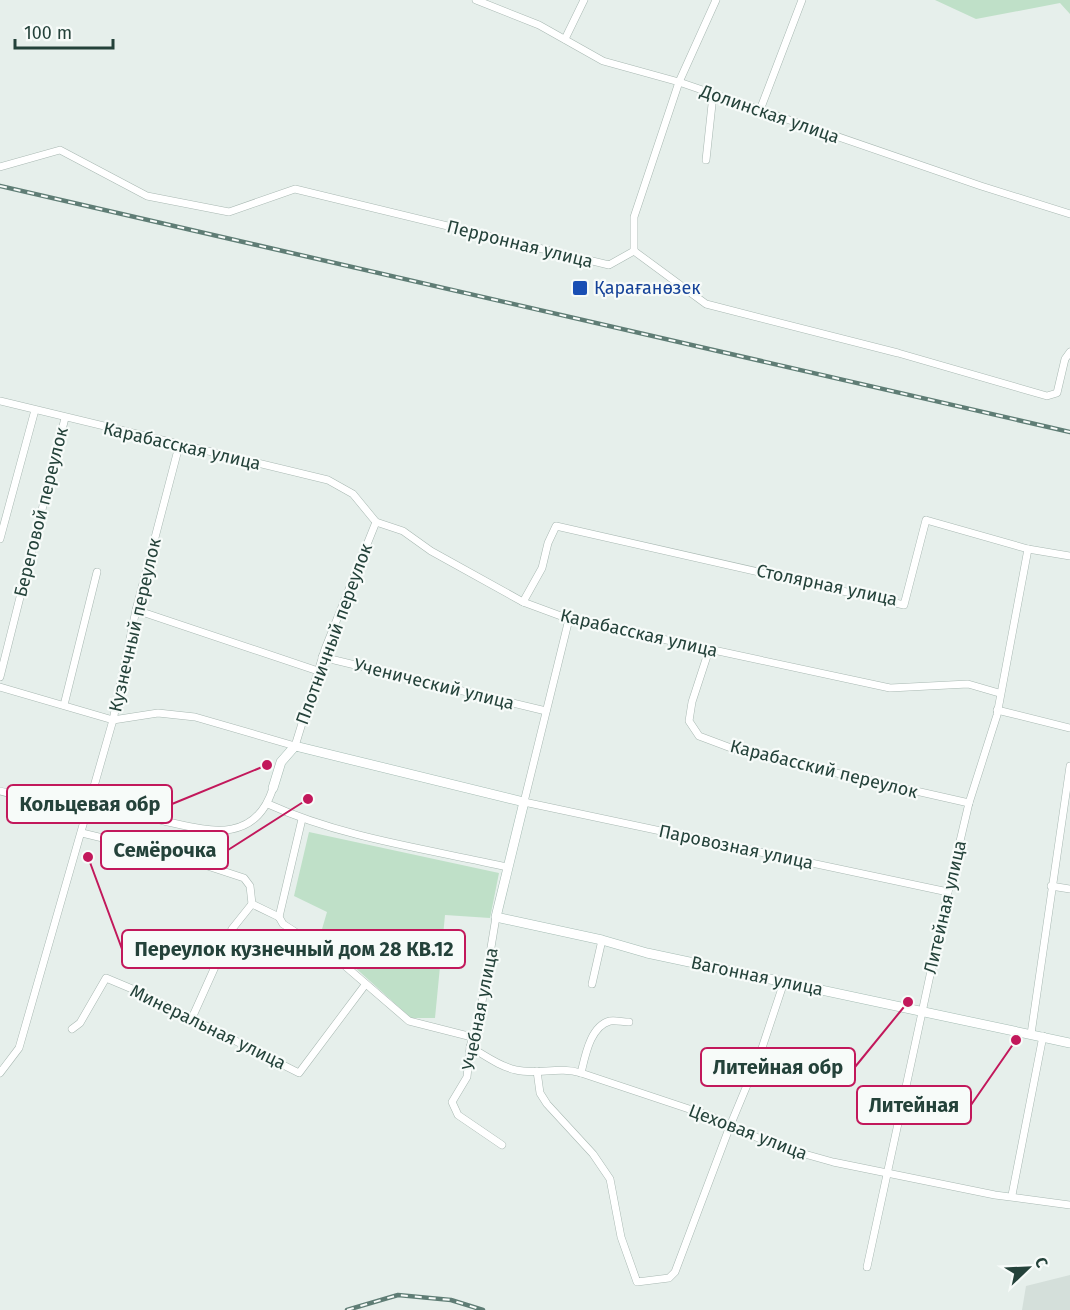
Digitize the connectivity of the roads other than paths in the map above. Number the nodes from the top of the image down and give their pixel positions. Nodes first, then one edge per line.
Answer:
1 (476, 0) edge
2 (584, 0) edge
3 (716, 0) edge
4 (802, 0) edge
5 (565, 39) junction
6 (679, 82) junction
7 (713, 95) junction
8 (760, 110) junction
9 (706, 160) dead end
10 (0, 167) edge
11 (1070, 214) edge
12 (634, 251) junction
13 (1070, 352) edge
14 (0, 401) edge
15 (35, 410) junction
16 (65, 418) junction
17 (178, 446) junction
18 (376, 522) junction
19 (0, 539) edge
20 (1028, 549) junction
21 (1070, 556) edge
22 (97, 572) dead end
23 (523, 602) junction
24 (136, 610) junction
25 (569, 619) junction
26 (709, 650) junction
27 (322, 657) junction
28 (318, 671) junction
29 (0, 677) edge
30 (0, 687) edge
31 (999, 693) junction
32 (64, 705) junction
33 (997, 710) junction
34 (546, 711) junction
35 (113, 720) junction
36 (1070, 728) edge
37 (295, 746) junction
38 (1070, 766) edge
39 (273, 788) joint
40 (0, 791) edge
41 (524, 802) junction
42 (969, 803) junction
43 (91, 804) junction
44 (268, 804) junction
45 (88, 814) junction
46 (302, 819) junction
47 (82, 833) junction
48 (507, 867) junction
49 (1051, 886) junction
50 (1070, 890) edge
51 (948, 892) junction
52 (252, 904) junction
53 (279, 917) junction
54 (496, 917) junction
55 (602, 940) junction
56 (784, 982) junction
57 (592, 984) dead end
58 (366, 985) junction
59 (922, 1011) junction
60 (192, 1018) junction
61 (629, 1022) dead end
62 (72, 1029) dead end
63 (1031, 1034) junction
64 (1043, 1036) junction
65 (472, 1037) junction
66 (1070, 1043) edge
67 (470, 1047) junction
68 (537, 1071) junction
69 (0, 1073) edge
70 (581, 1073) junction
71 (730, 1126) junction
72 (502, 1145) dead end
73 (887, 1173) junction
74 (1012, 1195) junction
75 (1070, 1206) edge
76 (867, 1267) dead end

1 - 5 street, Долинская улица
2 - 5 street
3 - 6 street
4 - 8 street
5 - 6 street, Долинская улица
6 - 7 street, Долинская улица
6 - 12 street
7 - 8 street, Долинская улица
7 - 9 street
8 - 11 street, Долинская улица
10 - 12 street, Перронная улица
12 - 13 street
14 - 15 street, Карабасская улица
15 - 16 street, Карабасская улица
15 - 19 street
16 - 17 street, Карабасская улица
16 - 29 street, Береговой переулок
17 - 18 street, Карабасская улица
17 - 24 street, Кузнечный переулок
18 - 23 street, Карабасская улица
18 - 27 street, Плотничный переулок
20 - 21 street, Столярная улица
20 - 23 street, Столярная улица
20 - 31 street, Литейная улица
22 - 32 street
23 - 25 street, Карабасская улица
24 - 28 street
24 - 35 street, Кузнечный переулок
25 - 26 street, Карабасская улица
25 - 34 street
26 - 31 street, Карабасская улица
26 - 42 street, Карабасский переулок
27 - 28 street, Плотничный переулок
27 - 34 street, Ученический улица
28 - 37 street, Плотничный переулок
30 - 32 street
31 - 33 street, Литейная улица
32 - 35 street
33 - 36 street
33 - 42 street, Литейная улица
34 - 41 street
35 - 37 street
35 - 43 street, Кузнечный переулок
37 - 39 street
37 - 41 street
38 - 49 street
39 - 44 street
40 - 45 street
41 - 48 street
41 - 51 street, Паровозная улица
42 - 51 street, Литейная улица
43 - 44 street
43 - 45 street, Кузнечный переулок
44 - 46 street
45 - 47 street, Кузнечный переулок
46 - 48 street
46 - 53 street
47 - 52 street
47 - 69 street, Кузнечный переулок
48 - 54 street
49 - 50 street
49 - 63 street
51 - 59 street, Литейная улица
52 - 53 street
52 - 60 street
53 - 58 street
54 - 55 street, Вагонная улица
54 - 65 street, Учебная улица
55 - 56 street, Вагонная улица
55 - 57 street
56 - 59 street, Вагонная улица
56 - 71 street
58 - 60 street, Минеральная улица
58 - 65 street
59 - 63 street, Вагонная улица
59 - 73 street, Литейная улица
60 - 62 street, Минеральная улица
61 - 70 street
63 - 64 street, Вагонная улица
64 - 66 street, Вагонная улица
64 - 74 street
65 - 67 street, Учебная улица
67 - 68 street, Цеховая улица
67 - 72 street, Учебная улица
68 - 70 street, Цеховая улица
68 - 71 street
70 - 71 street, Цеховая улица
71 - 73 street, Цеховая улица
73 - 74 street, Цеховая улица
73 - 76 street, Литейная улица
74 - 75 street, Цеховая улица

